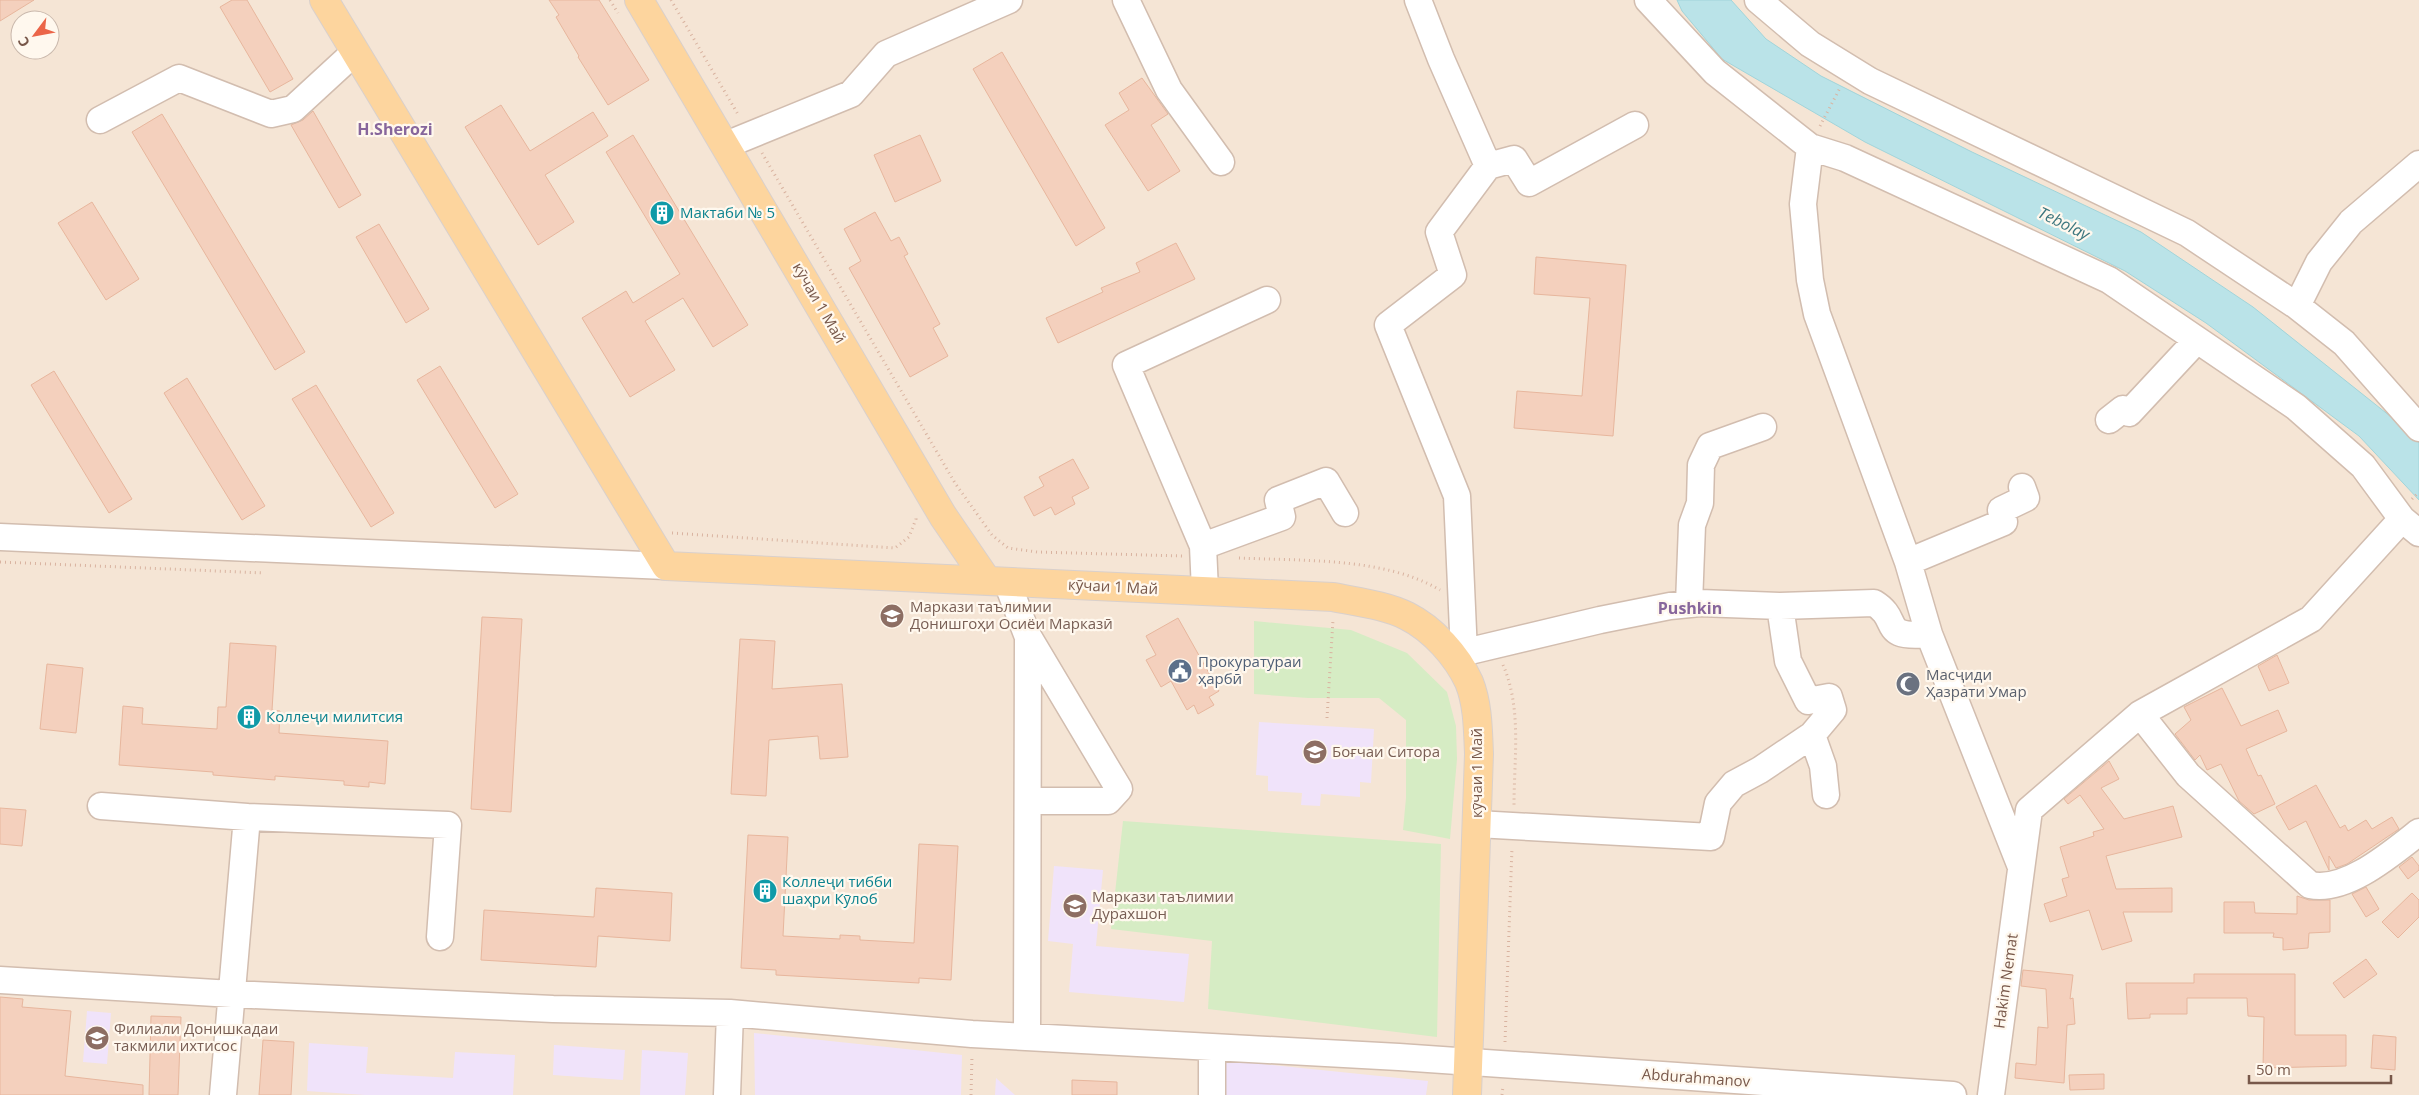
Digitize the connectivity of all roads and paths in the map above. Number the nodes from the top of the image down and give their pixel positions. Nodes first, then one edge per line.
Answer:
1 (324, 0) edge
2 (610, 0) edge
3 (671, 0) edge
4 (1010, 0) edge
5 (1126, 0) edge
6 (1418, 0) edge
7 (1648, 0) edge
8 (1758, 0) edge
9 (630, 8) edge
10 (355, 52) junction
11 (1843, 82) dead end
12 (100, 120) dead end
13 (1635, 125) dead end
14 (751, 135) junction
15 (1815, 138) junction
16 (726, 145) junction
17 (1221, 162) dead end
18 (2419, 164) edge
19 (1488, 166) junction
20 (1267, 300) dead end
21 (2297, 306) junction
22 (2197, 340) junction
23 (2109, 420) dead end
24 (1762, 427) dead end
25 (2419, 428) edge
26 (2022, 487) dead end
27 (912, 510) dead end
28 (1345, 513) dead end
29 (2410, 526) edge
30 (644, 531) junction
31 (0, 537) edge
32 (1203, 551) junction
33 (1238, 558) dead end
34 (0, 562) edge
35 (1908, 562) junction
36 (666, 566) junction
37 (268, 573) dead end
38 (996, 580) junction
39 (1205, 591) junction
40 (1689, 604) junction
41 (1780, 606) junction
42 (1462, 610) junction
43 (1332, 616) junction
44 (1929, 634) junction
45 (1028, 637) junction
46 (1492, 646) junction
47 (1458, 654) junction
48 (2140, 714) junction
49 (1327, 718) dead end
50 (1812, 735) junction
51 (1826, 795) dead end
52 (1028, 801) junction
53 (101, 806) dead end
54 (247, 818) junction
55 (1477, 824) junction
56 (1513, 826) junction
57 (2419, 832) edge
58 (2021, 867) junction
59 (440, 937) dead end
60 (0, 980) edge
61 (232, 994) junction
62 (730, 1013) junction
63 (972, 1034) junction
64 (1027, 1037) junction
65 (1212, 1047) junction
66 (1468, 1062) junction
67 (1504, 1065) junction
68 (223, 1095) edge
69 (727, 1095) edge
70 (971, 1095) edge
71 (1212, 1095) edge
72 (1467, 1095) edge
73 (1502, 1095) edge
74 (1953, 1095) edge
75 (1991, 1095) edge

1 - 10 main road
2 - 9 path
3 - 14 path
4 - 14 street
5 - 17 street
6 - 19 street
7 - 15 street
8 - 21 street
9 - 16 main road, кӯчаи 1 Май
10 - 12 street
10 - 30 main road
11 - 15 path
13 - 19 street
14 - 16 street
14 - 32 path
15 - 22 street
15 - 35 street
16 - 38 main road, кӯчаи 1 Май
18 - 21 street
19 - 42 street
20 - 32 street
21 - 25 street
22 - 23 street
22 - 29 street
24 - 40 street
26 - 35 street
27 - 30 path
28 - 32 street
29 - 48 street, Hakim Nemat
30 - 36 main road
31 - 36 street
32 - 39 street
33 - 42 path
34 - 37 path
35 - 44 street
36 - 38 main road
38 - 39 main road, кӯчаи 1 Май
38 - 45 street
39 - 43 main road, кӯчаи 1 Май
40 - 41 street
40 - 46 street
41 - 44 street
41 - 50 street
42 - 47 street
43 - 47 main road, кӯчаи 1 Май
43 - 49 path
44 - 58 street
45 - 52 street
45 - 52 street
46 - 47 street
46 - 56 path
47 - 55 main road, кӯчаи 1 Май
48 - 57 street
48 - 58 street, Hakim Nemat
50 - 51 street
50 - 56 street
52 - 64 street
53 - 54 street
54 - 59 street
54 - 61 street
55 - 56 street
55 - 66 main road, кӯчаи 1 Май
56 - 67 path
58 - 75 street, Hakim Nemat
60 - 61 street, Abdurahmanov
61 - 62 street, Abdurahmanov
61 - 68 street
62 - 63 street, Abdurahmanov
62 - 69 street
63 - 64 street, Abdurahmanov
63 - 70 path
64 - 65 street, Abdurahmanov
65 - 66 street, Abdurahmanov
65 - 71 street
66 - 67 street, Abdurahmanov
66 - 72 main road, кӯчаи 1 Май
67 - 73 path
67 - 74 street, Abdurahmanov

